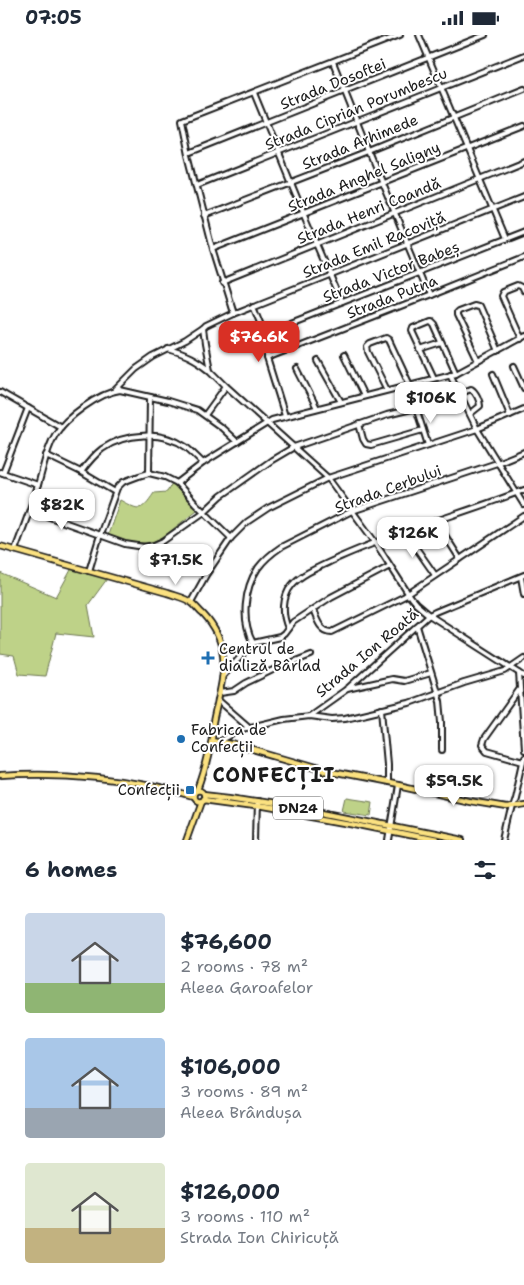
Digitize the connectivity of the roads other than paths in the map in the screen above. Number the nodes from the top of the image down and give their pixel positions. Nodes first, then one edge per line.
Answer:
1 (400, 35) edge
2 (420, 35) edge
3 (485, 35) edge
4 (524, 55) edge
5 (429, 57) junction
6 (333, 62) junction
7 (441, 87) junction
8 (524, 89) edge
9 (346, 91) junction
10 (254, 93) junction
11 (453, 117) junction
12 (357, 121) junction
13 (266, 122) junction
14 (524, 126) edge
15 (467, 148) junction
16 (369, 151) junction
17 (279, 152) junction
18 (189, 153) junction
19 (524, 161) edge
20 (480, 179) junction
21 (291, 182) junction
22 (382, 182) junction
23 (197, 185) junction
24 (524, 197) edge
25 (493, 209) junction
26 (303, 213) junction
27 (395, 213) junction
28 (204, 216) junction
29 (524, 231) edge
30 (505, 239) junction
31 (317, 244) junction
32 (408, 244) junction
33 (212, 249) junction
34 (524, 257) edge
35 (420, 272) junction
36 (330, 274) junction
37 (222, 283) junction
38 (524, 292) edge
39 (430, 295) junction
40 (342, 303) junction
41 (254, 304) junction
42 (233, 313) junction
43 (203, 329) junction
44 (266, 333) junction
45 (522, 337) edge
46 (442, 343) junction
47 (167, 349) junction
48 (420, 350) junction
49 (498, 351) junction
50 (344, 355) dead end
51 (267, 358) junction
52 (318, 361) dead end
53 (478, 361) junction
54 (514, 366) dead end
55 (298, 369) dead end
56 (210, 370) junction
57 (456, 373) junction
58 (450, 374) junction
59 (493, 374) dead end
60 (434, 378) junction
61 (410, 385) junction
62 (226, 386) junction
63 (524, 388) edge
64 (387, 390) junction
65 (114, 391) junction
66 (0, 392) edge
67 (460, 395) junction
68 (364, 396) junction
69 (150, 397) junction
70 (341, 402) junction
71 (28, 408) junction
72 (317, 408) junction
73 (416, 408) junction
74 (524, 409) edge
75 (470, 414) junction
76 (205, 415) junction
77 (510, 415) junction
78 (285, 416) junction
79 (268, 423) junction
80 (359, 424) junction
81 (61, 427) junction
82 (477, 429) junction
83 (423, 430) junction
84 (149, 435) junction
85 (238, 442) junction
86 (428, 445) junction
87 (294, 447) junction
88 (524, 452) edge
89 (46, 455) junction
90 (203, 463) junction
91 (497, 463) junction
92 (81, 472) junction
93 (1, 473) edge
94 (149, 473) junction
95 (328, 478) junction
96 (176, 483) junction
97 (38, 485) junction
98 (524, 490) edge
99 (115, 492) junction
100 (516, 493) junction
101 (524, 505) edge
102 (30, 510) junction
103 (352, 511) junction
104 (204, 512) junction
105 (524, 516) edge
106 (436, 521) junction
107 (405, 532) junction
108 (100, 535) junction
109 (231, 538) junction
110 (375, 543) junction
111 (0, 546) edge
112 (15, 550) junction
113 (460, 559) junction
114 (390, 566) junction
115 (89, 571) junction
116 (436, 575) junction
117 (522, 576) edge
118 (408, 593) junction
119 (524, 594) edge
120 (191, 602) junction
121 (313, 610) junction
122 (429, 615) junction
123 (417, 626) junction
124 (288, 628) junction
125 (253, 643) junction
126 (311, 655) dead end
127 (523, 660) edge
128 (511, 667) junction
129 (431, 673) junction
130 (519, 673) junction
131 (223, 676) junction
132 (524, 676) edge
133 (347, 689) junction
134 (519, 689) junction
135 (220, 693) junction
136 (438, 693) junction
137 (218, 700) junction
138 (382, 709) junction
139 (309, 716) junction
140 (249, 727) junction
141 (212, 740) junction
142 (220, 741) junction
143 (524, 749) edge
144 (442, 750) dead end
145 (524, 757) edge
146 (524, 761) edge
147 (0, 776) edge
148 (387, 783) junction
149 (398, 785) junction
150 (199, 796) junction
151 (256, 804) junction
152 (524, 804) edge
153 (512, 806) junction
154 (391, 829) junction
155 (187, 840) edge
156 (256, 840) edge
157 (389, 840) edge
158 (434, 840) edge
159 (462, 840) edge
160 (504, 840) edge

1 - 6 street
2 - 5 street
3 - 5 street, Strada Dosoftei
4 - 7 street, Strada Ciprian Porumbescu
5 - 7 street
5 - 9 street, Strada Dosoftei
6 - 9 street
6 - 10 street
7 - 11 street
7 - 12 street, Strada Ciprian Porumbescu
8 - 11 street, Strada Arhimede
9 - 12 street
9 - 13 street, Strada Dosoftei
10 - 13 street
10 - 18 street
11 - 15 street
11 - 16 street, Strada Arhimede
12 - 16 street
12 - 17 street, Strada Ciprian Porumbescu
13 - 17 street
13 - 18 street, Strada Dosoftei
14 - 15 street, Strada Anghel Saligny
15 - 20 street
15 - 22 street, Strada Anghel Saligny
16 - 21 street, Strada Arhimede
16 - 22 street
17 - 21 street
17 - 23 street, Strada Ciprian Porumbescu
18 - 23 street
19 - 20 street, Strada Henri Coandă
20 - 25 street
20 - 27 street, Strada Henri Coandă
21 - 26 street
21 - 28 street, Strada Arhimede
22 - 26 street, Strada Anghel Saligny
22 - 27 street
23 - 28 street
24 - 25 street, Strada Emil Racoviță
25 - 30 street
25 - 32 street, Strada Emil Racoviță
26 - 31 street
26 - 33 street, Strada Anghel Saligny
27 - 31 street, Strada Henri Coandă
27 - 32 street
28 - 33 street
29 - 30 street, Strada Victor Babeș
30 - 35 street, Strada Victor Babeș
31 - 36 street
31 - 37 street, Strada Henri Coandă
32 - 35 street
32 - 36 street, Strada Emil Racoviță
33 - 37 street
34 - 39 street, Strada Putna
35 - 39 street
35 - 40 street, Strada Victor Babeș
36 - 40 street
36 - 41 street, Strada Emil Racoviță
37 - 42 street
38 - 45 street
39 - 51 street, Strada Putna
40 - 44 street, Strada Victor Babeș
41 - 42 street, Strada Emil Racoviță
41 - 44 street
42 - 43 street, Strada Emil Racoviță
43 - 47 street, Strada Emil Racoviță
43 - 56 street
44 - 51 street
45 - 49 street
46 - 48 street
46 - 48 street
46 - 57 street
47 - 56 street
47 - 65 street, Strada Emil Racoviță
48 - 60 street
49 - 53 street
49 - 53 street
50 - 68 street
51 - 78 street
52 - 70 street
53 - 57 street
54 - 63 street
55 - 72 street
56 - 62 street
57 - 58 street
58 - 60 street
58 - 67 street
59 - 77 street
60 - 61 street
61 - 64 street
61 - 64 street
62 - 76 street
62 - 79 street
64 - 68 street
65 - 69 street
65 - 81 street
66 - 71 street
67 - 73 street
67 - 75 street
67 - 75 street
68 - 70 street
69 - 76 street
69 - 84 street
70 - 72 street
71 - 81 street
71 - 93 street
72 - 78 street
73 - 80 street
73 - 83 street
74 - 77 street
75 - 82 street
76 - 85 street
77 - 82 street
78 - 79 street
79 - 85 street
79 - 87 street
80 - 83 street
80 - 87 street
81 - 89 street
82 - 86 street
82 - 91 street
83 - 86 street
84 - 90 street
84 - 92 street
84 - 94 street
85 - 90 street
86 - 95 street
87 - 95 street
87 - 104 street
88 - 91 street, Strada Cerbului
89 - 92 street
89 - 97 street
90 - 96 street
91 - 100 street
91 - 103 street, Strada Cerbului
92 - 99 street
93 - 97 street
94 - 96 street
94 - 99 street
95 - 103 street
95 - 109 street
96 - 104 street
97 - 102 street
98 - 100 street
99 - 108 street
100 - 101 street
100 - 106 street
102 - 108 street
102 - 112 street
103 - 110 street
103 - 125 street, Strada Cerbului
104 - 108 street
104 - 109 street
105 - 113 street
106 - 107 street
106 - 113 street
107 - 110 street
107 - 116 street
108 - 115 street
109 - 120 street
110 - 114 street
110 - 124 street
111 - 112 main road
112 - 115 main road
113 - 116 street
114 - 118 street
114 - 121 street
115 - 120 main road
116 - 118 street
117 - 119 street
117 - 122 street, Strada Ion Roată
118 - 121 street
118 - 122 street
120 - 131 main road
121 - 124 street
122 - 123 street, Strada Ion Roată
122 - 128 street
123 - 129 street
123 - 133 street, Strada Ion Roată
124 - 125 street
125 - 131 street
126 - 135 street
127 - 128 street
128 - 130 street
128 - 136 street
129 - 133 street
129 - 136 street
130 - 132 street
130 - 134 street
131 - 135 main road
133 - 139 street, Strada Ion Roată
134 - 143 street
134 - 146 street
135 - 137 main road
136 - 138 street
136 - 144 street
137 - 140 street
137 - 141 main road
138 - 139 street
138 - 148 street
139 - 140 street
140 - 142 street
141 - 142 main road
141 - 150 main road
142 - 148 main road
145 - 146 street
146 - 153 street
147 - 150 main road, DN24
148 - 149 main road
149 - 153 main road
149 - 154 street
150 - 151 main road, DN24
150 - 155 main road
151 - 154 main road, DN24
151 - 156 street
152 - 153 main road
153 - 160 street
154 - 157 street
154 - 158 main road, DN24
154 - 159 main road, DN24

